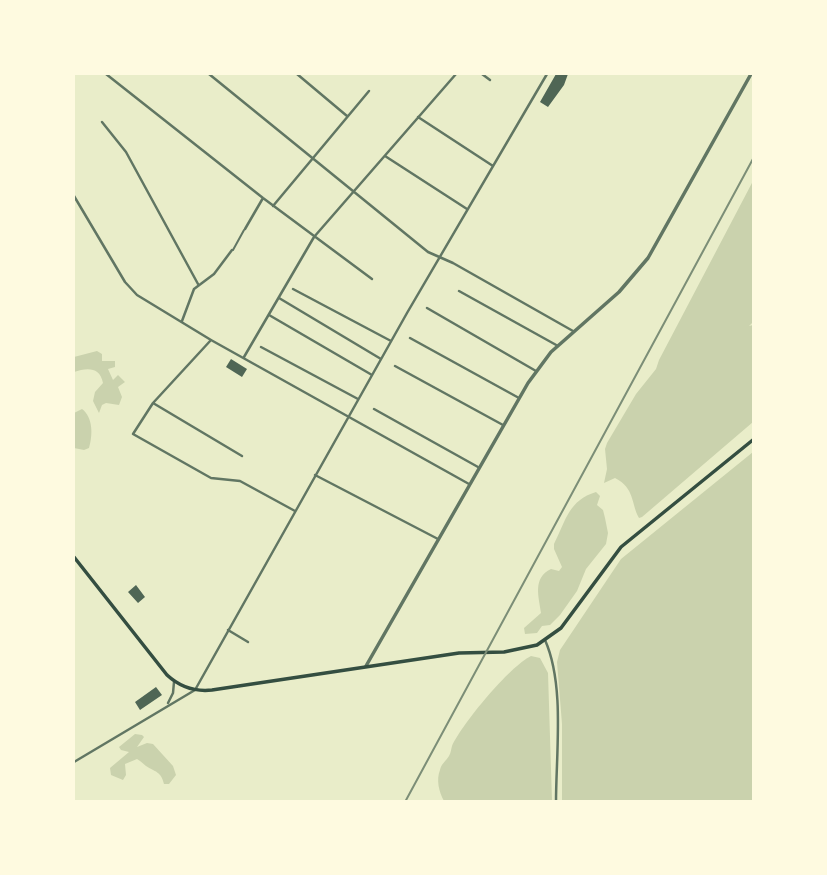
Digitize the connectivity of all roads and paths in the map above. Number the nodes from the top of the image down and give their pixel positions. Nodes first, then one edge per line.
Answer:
1 (106, 74) edge
2 (208, 74) edge
3 (297, 74) edge
4 (456, 74) edge
5 (482, 74) edge
6 (547, 74) edge
7 (751, 74) edge
8 (490, 80) dead end
9 (369, 92) dead end
10 (347, 116) junction
11 (418, 117) junction
12 (102, 122) dead end
13 (385, 156) junction
14 (313, 158) junction
15 (493, 166) junction
16 (354, 192) junction
17 (74, 196) edge
18 (263, 198) junction
19 (273, 206) junction
20 (467, 210) junction
21 (245, 229) joint
22 (314, 237) junction
23 (232, 250) joint
24 (439, 258) junction
25 (372, 279) dead end
26 (198, 284) junction
27 (293, 289) dead end
28 (459, 291) dead end
29 (278, 297) junction
30 (427, 308) dead end
31 (268, 314) junction
32 (182, 320) junction
33 (574, 331) junction
34 (411, 338) dead end
35 (211, 340) junction
36 (391, 341) junction
37 (558, 345) junction
38 (261, 347) dead end
39 (244, 357) junction
40 (381, 359) junction
41 (395, 366) dead end
42 (536, 371) junction
43 (372, 375) junction
44 (519, 398) junction
45 (358, 399) junction
46 (153, 402) junction
47 (373, 410) dead end
48 (348, 417) junction
49 (503, 425) junction
50 (754, 439) edge
51 (242, 456) dead end
52 (478, 467) junction
53 (315, 475) junction
54 (469, 484) junction
55 (295, 512) junction
56 (438, 539) junction
57 (74, 557) edge
58 (228, 630) junction
59 (545, 640) junction
60 (248, 642) dead end
61 (366, 667) junction
62 (174, 681) junction
63 (195, 690) junction
64 (167, 706) junction
65 (74, 762) edge
66 (556, 802) edge

1 - 18 street
2 - 14 street
3 - 10 street
4 - 11 street
5 - 8 street
6 - 15 street
7 - 33 street
9 - 10 street
10 - 14 street
11 - 13 street
11 - 15 street
12 - 26 street
13 - 16 street
13 - 20 street
14 - 16 street
14 - 19 street
15 - 20 street
16 - 22 street
16 - 24 street
17 - 32 street
18 - 19 street
18 - 21 street
19 - 22 street
20 - 24 street
21 - 23 street
22 - 25 street
22 - 29 street
23 - 26 street
24 - 33 street
24 - 36 street
26 - 32 street
27 - 36 street
28 - 37 street
29 - 31 street
29 - 40 street
30 - 42 street
31 - 39 street
31 - 43 street
32 - 35 street
33 - 37 street
34 - 44 street
35 - 39 street
35 - 46 street
36 - 40 street
37 - 42 street
38 - 45 street
39 - 48 street
40 - 43 street
41 - 49 street
42 - 44 street
43 - 45 street
44 - 49 street
45 - 48 street
46 - 51 street
46 - 55 street
47 - 52 street
48 - 53 street
48 - 54 street
49 - 52 street
50 - 59 main road
52 - 54 street
53 - 55 street
53 - 56 street
54 - 56 street
55 - 58 street
56 - 61 street
57 - 62 main road
58 - 60 street
58 - 63 street
59 - 61 main road
59 - 66 street
61 - 63 main road
62 - 63 main road
62 - 64 street
63 - 64 street
64 - 65 street

